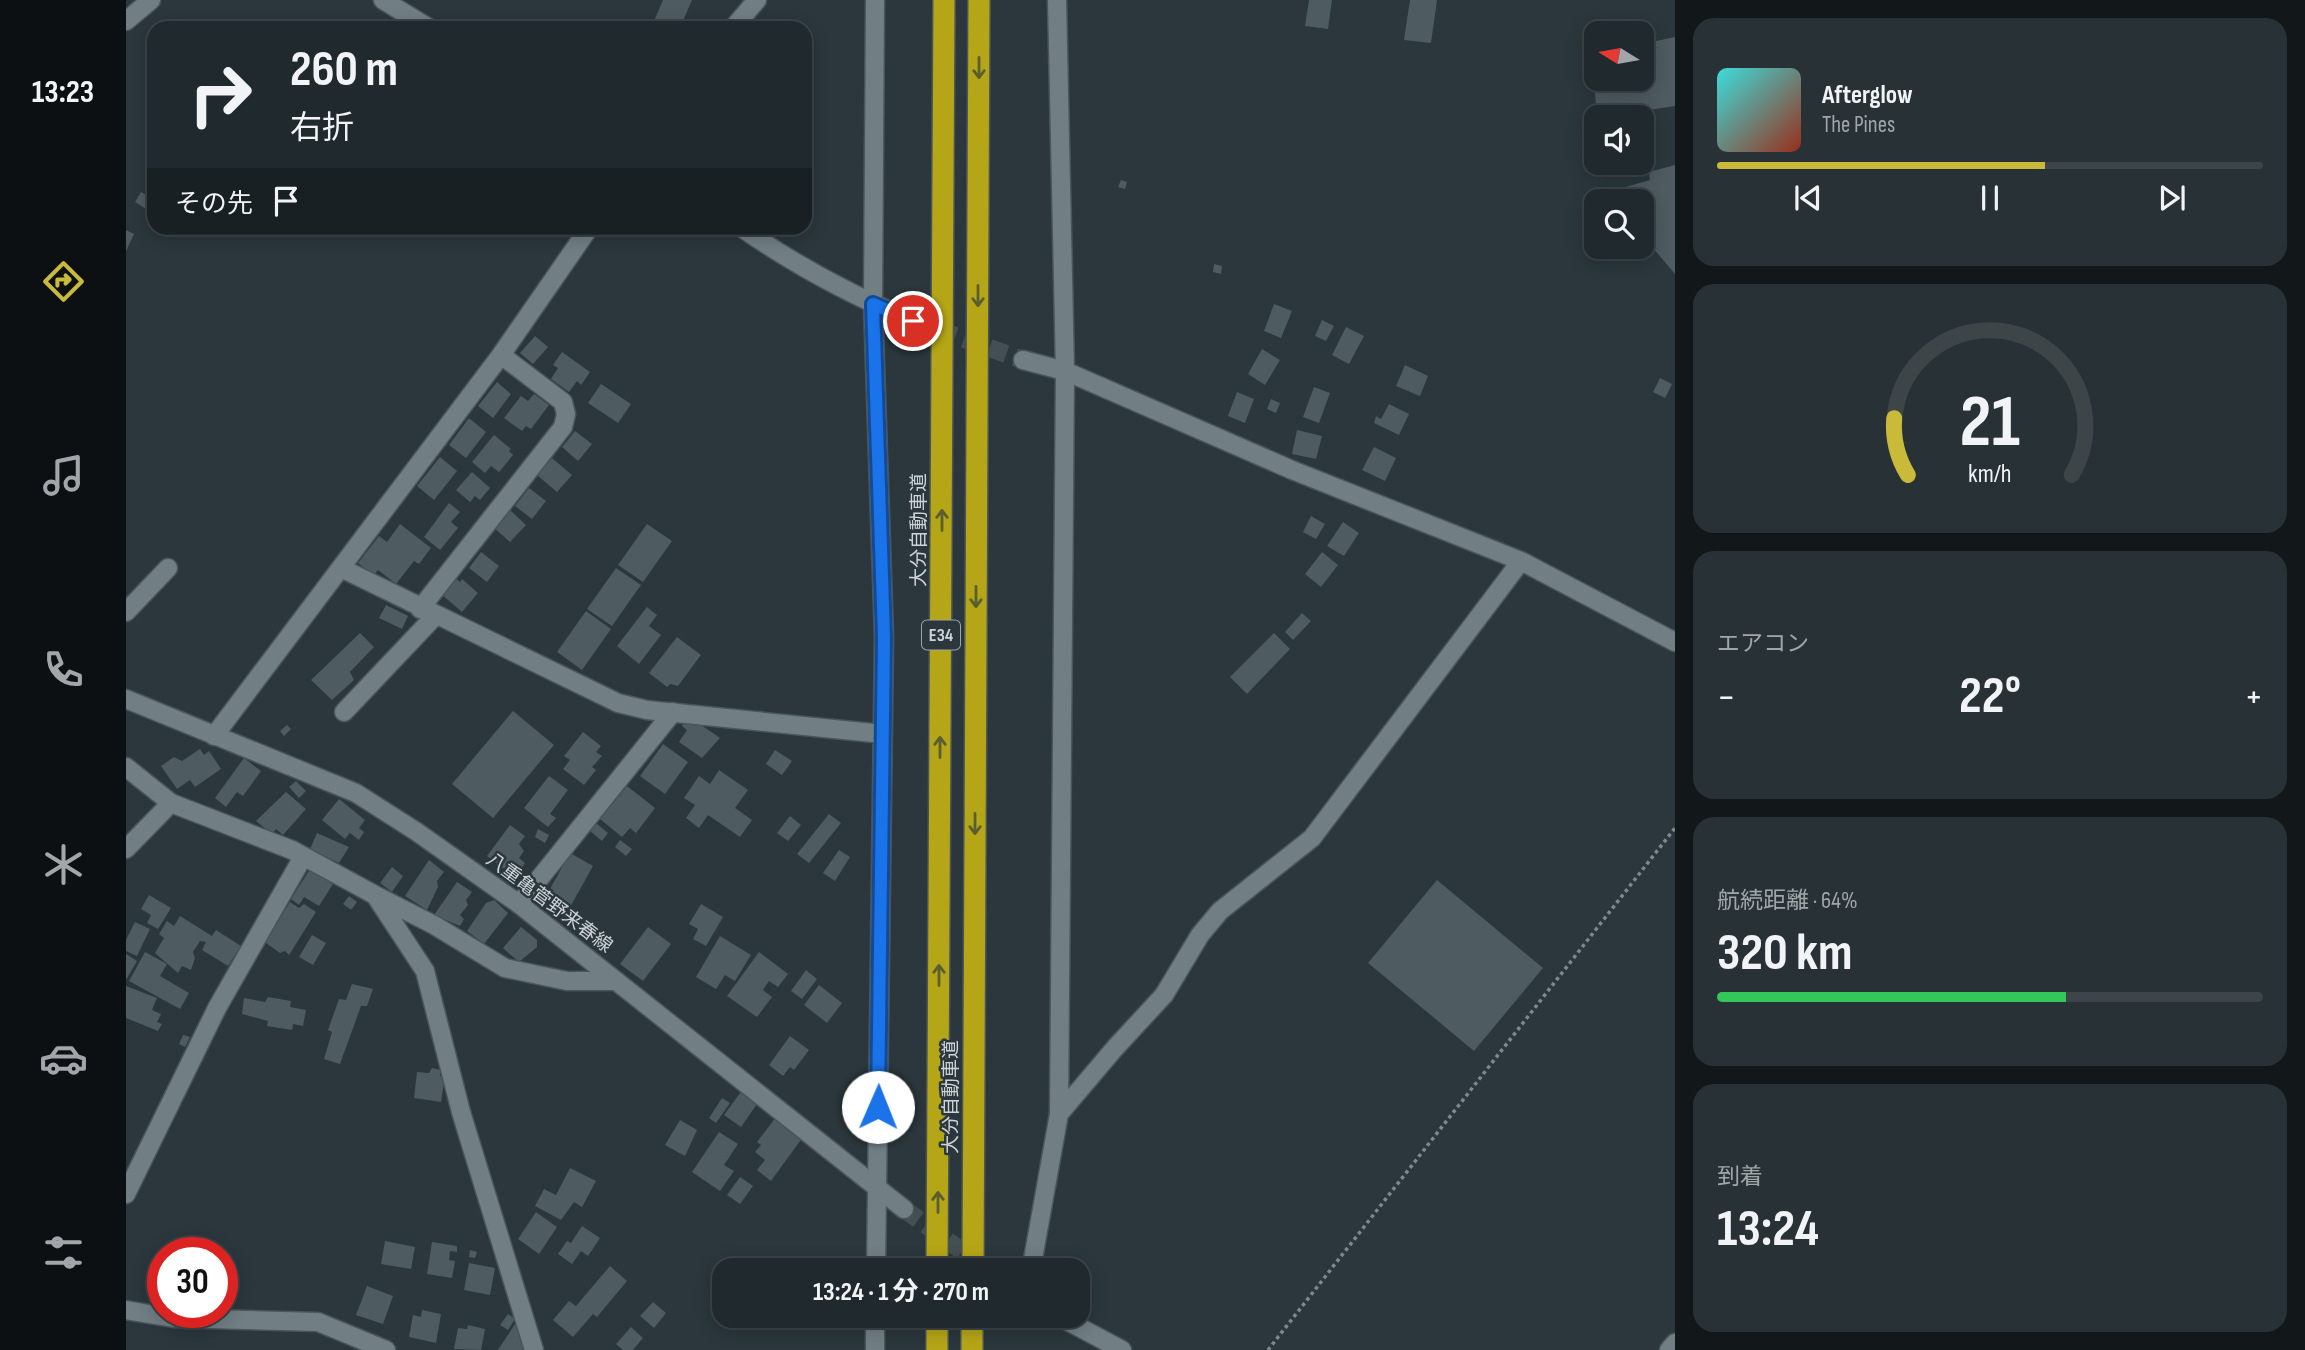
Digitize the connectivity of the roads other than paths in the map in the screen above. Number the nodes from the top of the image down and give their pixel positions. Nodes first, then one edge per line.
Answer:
1 (151, 0) edge
2 (383, 0) edge
3 (757, 0) edge
4 (875, 0) edge
5 (944, 0) edge
6 (979, 0) edge
7 (1056, 0) edge
8 (126, 21) edge
9 (418, 21) edge
10 (739, 21) edge
11 (584, 235) edge
12 (752, 235) edge
13 (873, 304) junction
14 (913, 321) tunnel mouth
15 (501, 355) junction
16 (1023, 360) tunnel mouth
17 (1065, 371) junction
18 (1521, 561) junction
19 (168, 568) dead end
20 (341, 568) junction
21 (126, 612) edge
22 (428, 612) junction
23 (1675, 642) edge
24 (126, 699) edge
25 (344, 712) dead end
26 (673, 712) junction
27 (883, 734) junction
28 (214, 736) junction
29 (126, 767) edge
30 (171, 803) junction
31 (126, 849) edge
32 (303, 856) junction
33 (375, 895) junction
34 (519, 904) junction
35 (616, 981) junction
36 (1059, 1114) junction
37 (877, 1187) junction
38 (126, 1194) edge
39 (904, 1209) tunnel mouth
40 (876, 1258) edge
41 (937, 1258) edge
42 (973, 1258) edge
43 (1033, 1258) edge
44 (126, 1310) edge
45 (875, 1328) edge
46 (937, 1328) edge
47 (972, 1328) edge
48 (1081, 1328) edge
49 (1675, 1343) edge
50 (386, 1350) edge
51 (534, 1350) edge
52 (875, 1350) edge
53 (937, 1350) edge
54 (972, 1350) edge
55 (1122, 1350) edge
56 (1669, 1350) edge

1 - 8 street
2 - 9 street
3 - 10 street
4 - 13 street
41 -> 5 highway, 大分自動車道 / E34
6 -> 42 highway, 大分自動車道 / E34
7 - 17 street
11 - 15 street
12 - 13 street
13 - 14 street
13 - 27 street
15 - 20 street
15 - 22 street
16 - 17 street
17 - 18 street
17 - 36 street
18 - 23 street
18 - 36 street
19 - 21 street
20 - 22 street
20 - 28 street
22 - 25 street
22 - 26 street
24 - 28 street, 八重亀菅野来春線
26 - 27 street
26 - 34 street
27 - 37 street
28 - 34 street, 八重亀菅野来春線
29 - 30 street
30 - 31 street
30 - 32 street
32 - 33 street
32 - 38 street
33 - 35 street
33 - 51 street
34 - 35 street, 八重亀菅野来春線
35 - 37 street, 八重亀菅野来春線
36 - 43 street
37 - 39 street, 八重亀菅野来春線
37 - 40 street
44 - 50 street
45 - 52 street
46 - 53 highway
47 - 54 highway
48 - 55 street
49 - 56 street

